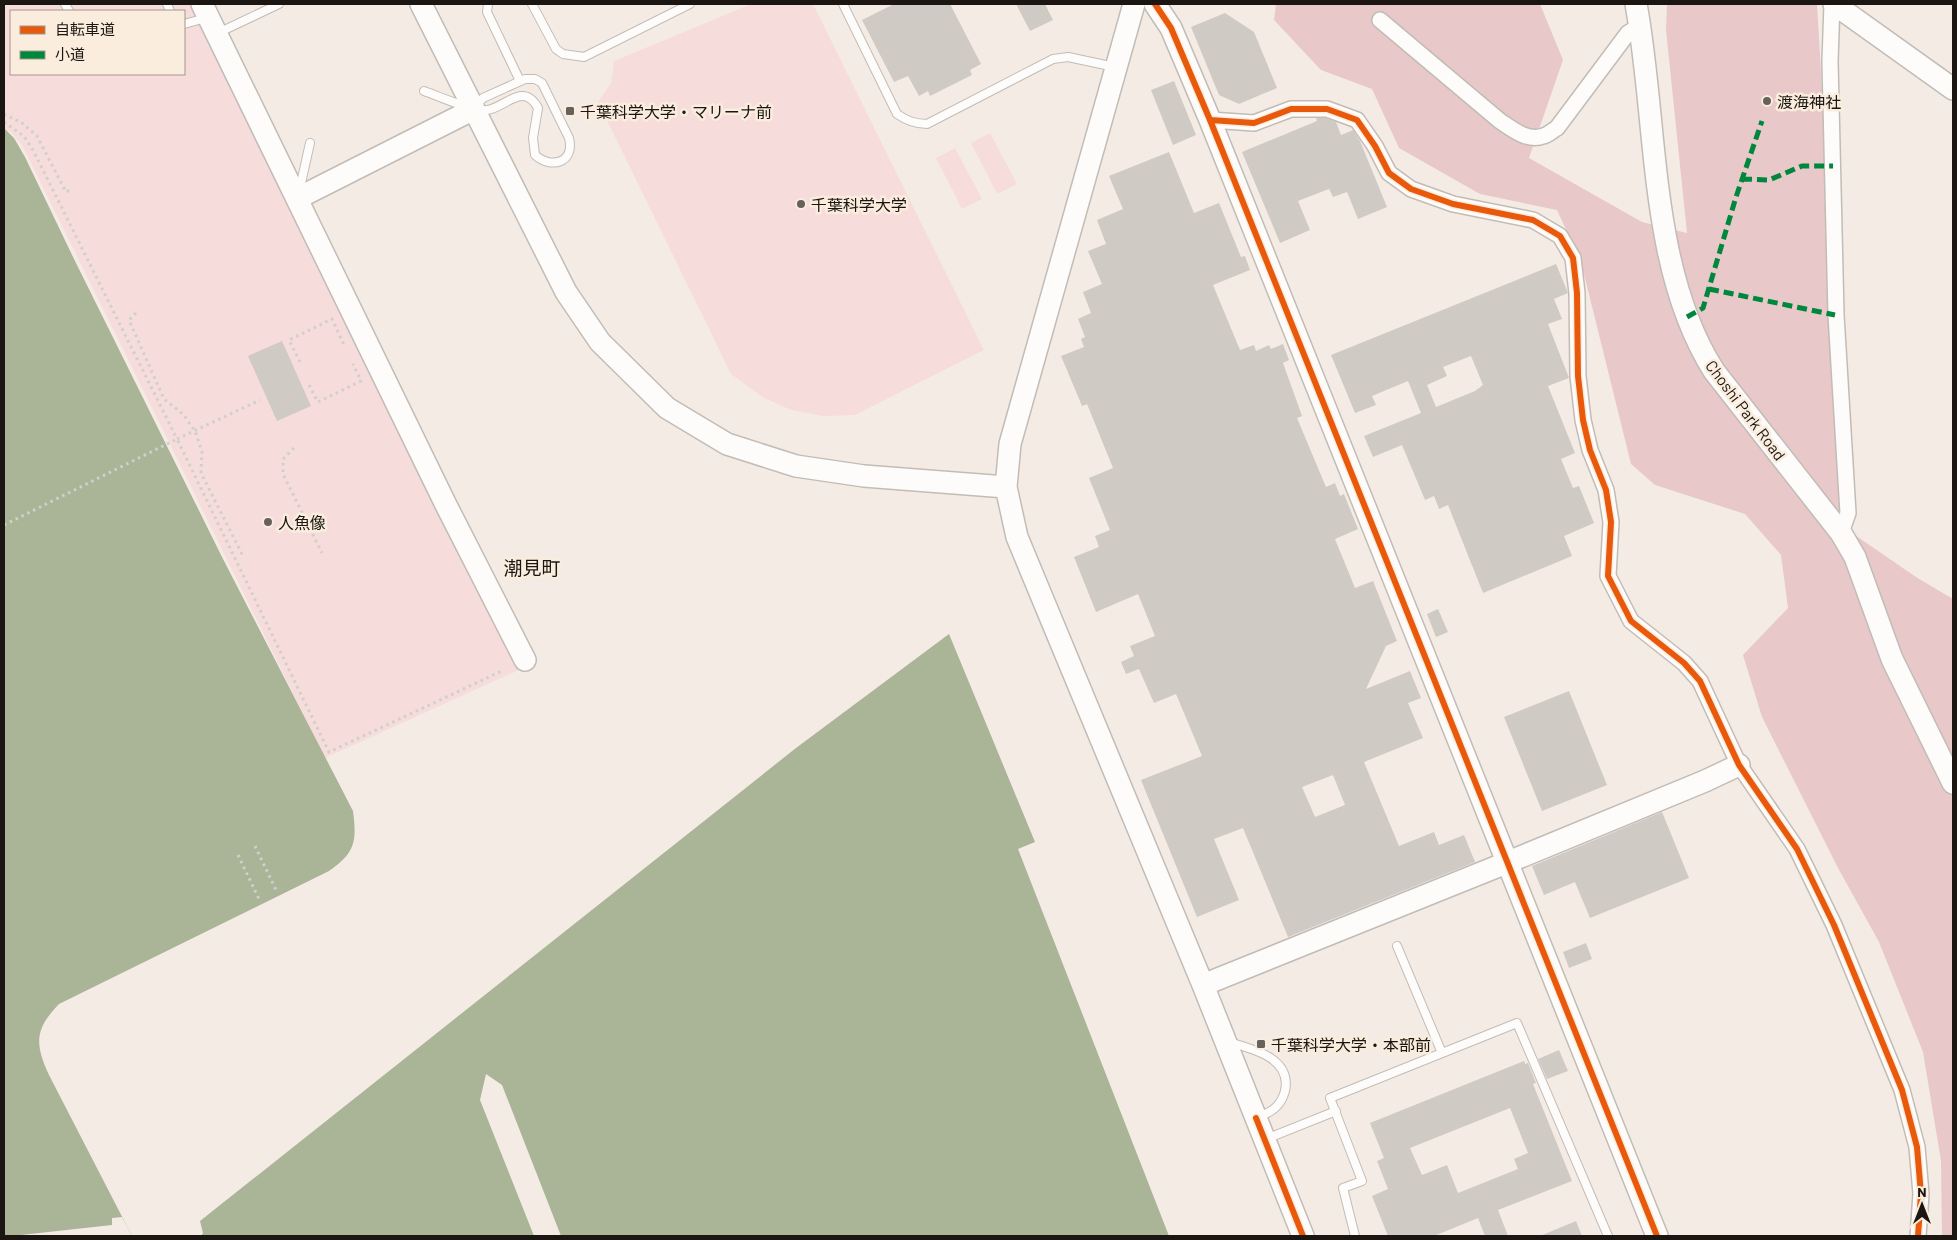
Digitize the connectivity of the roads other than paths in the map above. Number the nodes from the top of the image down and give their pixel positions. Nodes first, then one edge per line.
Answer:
1 (279, 4) edge
2 (421, 4) edge
3 (488, 4) edge
4 (532, 4) edge
5 (690, 4) edge
6 (843, 4) edge
7 (1134, 4) edge
8 (1155, 4) edge
9 (1636, 4) edge
10 (1833, 4) edge
11 (209, 18) edge
12 (1380, 20) dead end
13 (185, 24) edge
14 (1640, 26) junction
15 (1116, 68) junction
16 (520, 81) junction
17 (1953, 89) edge
18 (424, 91) dead end
19 (474, 109) junction
20 (1210, 120) junction
21 (310, 142) dead end
22 (298, 198) junction
23 (1006, 487) junction
24 (1841, 532) junction
25 (524, 660) dead end
26 (1739, 765) junction
27 (1953, 783) edge
28 (1506, 863) junction
29 (1397, 946) dead end
30 (1203, 985) junction
31 (1225, 1040) junction
32 (1442, 1053) junction
33 (1336, 1112) junction
34 (1256, 1118) junction
35 (1264, 1139) junction
36 (1303, 1236) edge
37 (1355, 1236) edge
38 (1608, 1236) edge
39 (1657, 1236) edge
40 (1918, 1236) edge

1 - 11 lane
2 - 19 street
3 - 16 lane
4 - 5 lane
6 - 15 lane
7 - 15 street
8 - 20 street
9 - 14 street, Choshi Park Road
10 - 17 street
10 - 24 street
11 - 13 lane
11 - 22 street
12 - 14 street
14 - 24 street, Choshi Park Road
15 - 23 street
16 - 19 lane
16 - 19 lane
18 - 19 lane
19 - 22 street
19 - 23 street
20 - 26 street
20 - 28 street
21 - 22 lane
22 - 25 street
23 - 30 street
24 - 27 street, Choshi Park Road
26 - 28 street
26 - 40 street
28 - 30 street
28 - 39 street
29 - 32 lane
30 - 31 street
31 - 34 street
31 - 34 lane
32 - 33 lane
32 - 38 lane
33 - 35 lane
33 - 37 lane
34 - 35 street
35 - 36 street

